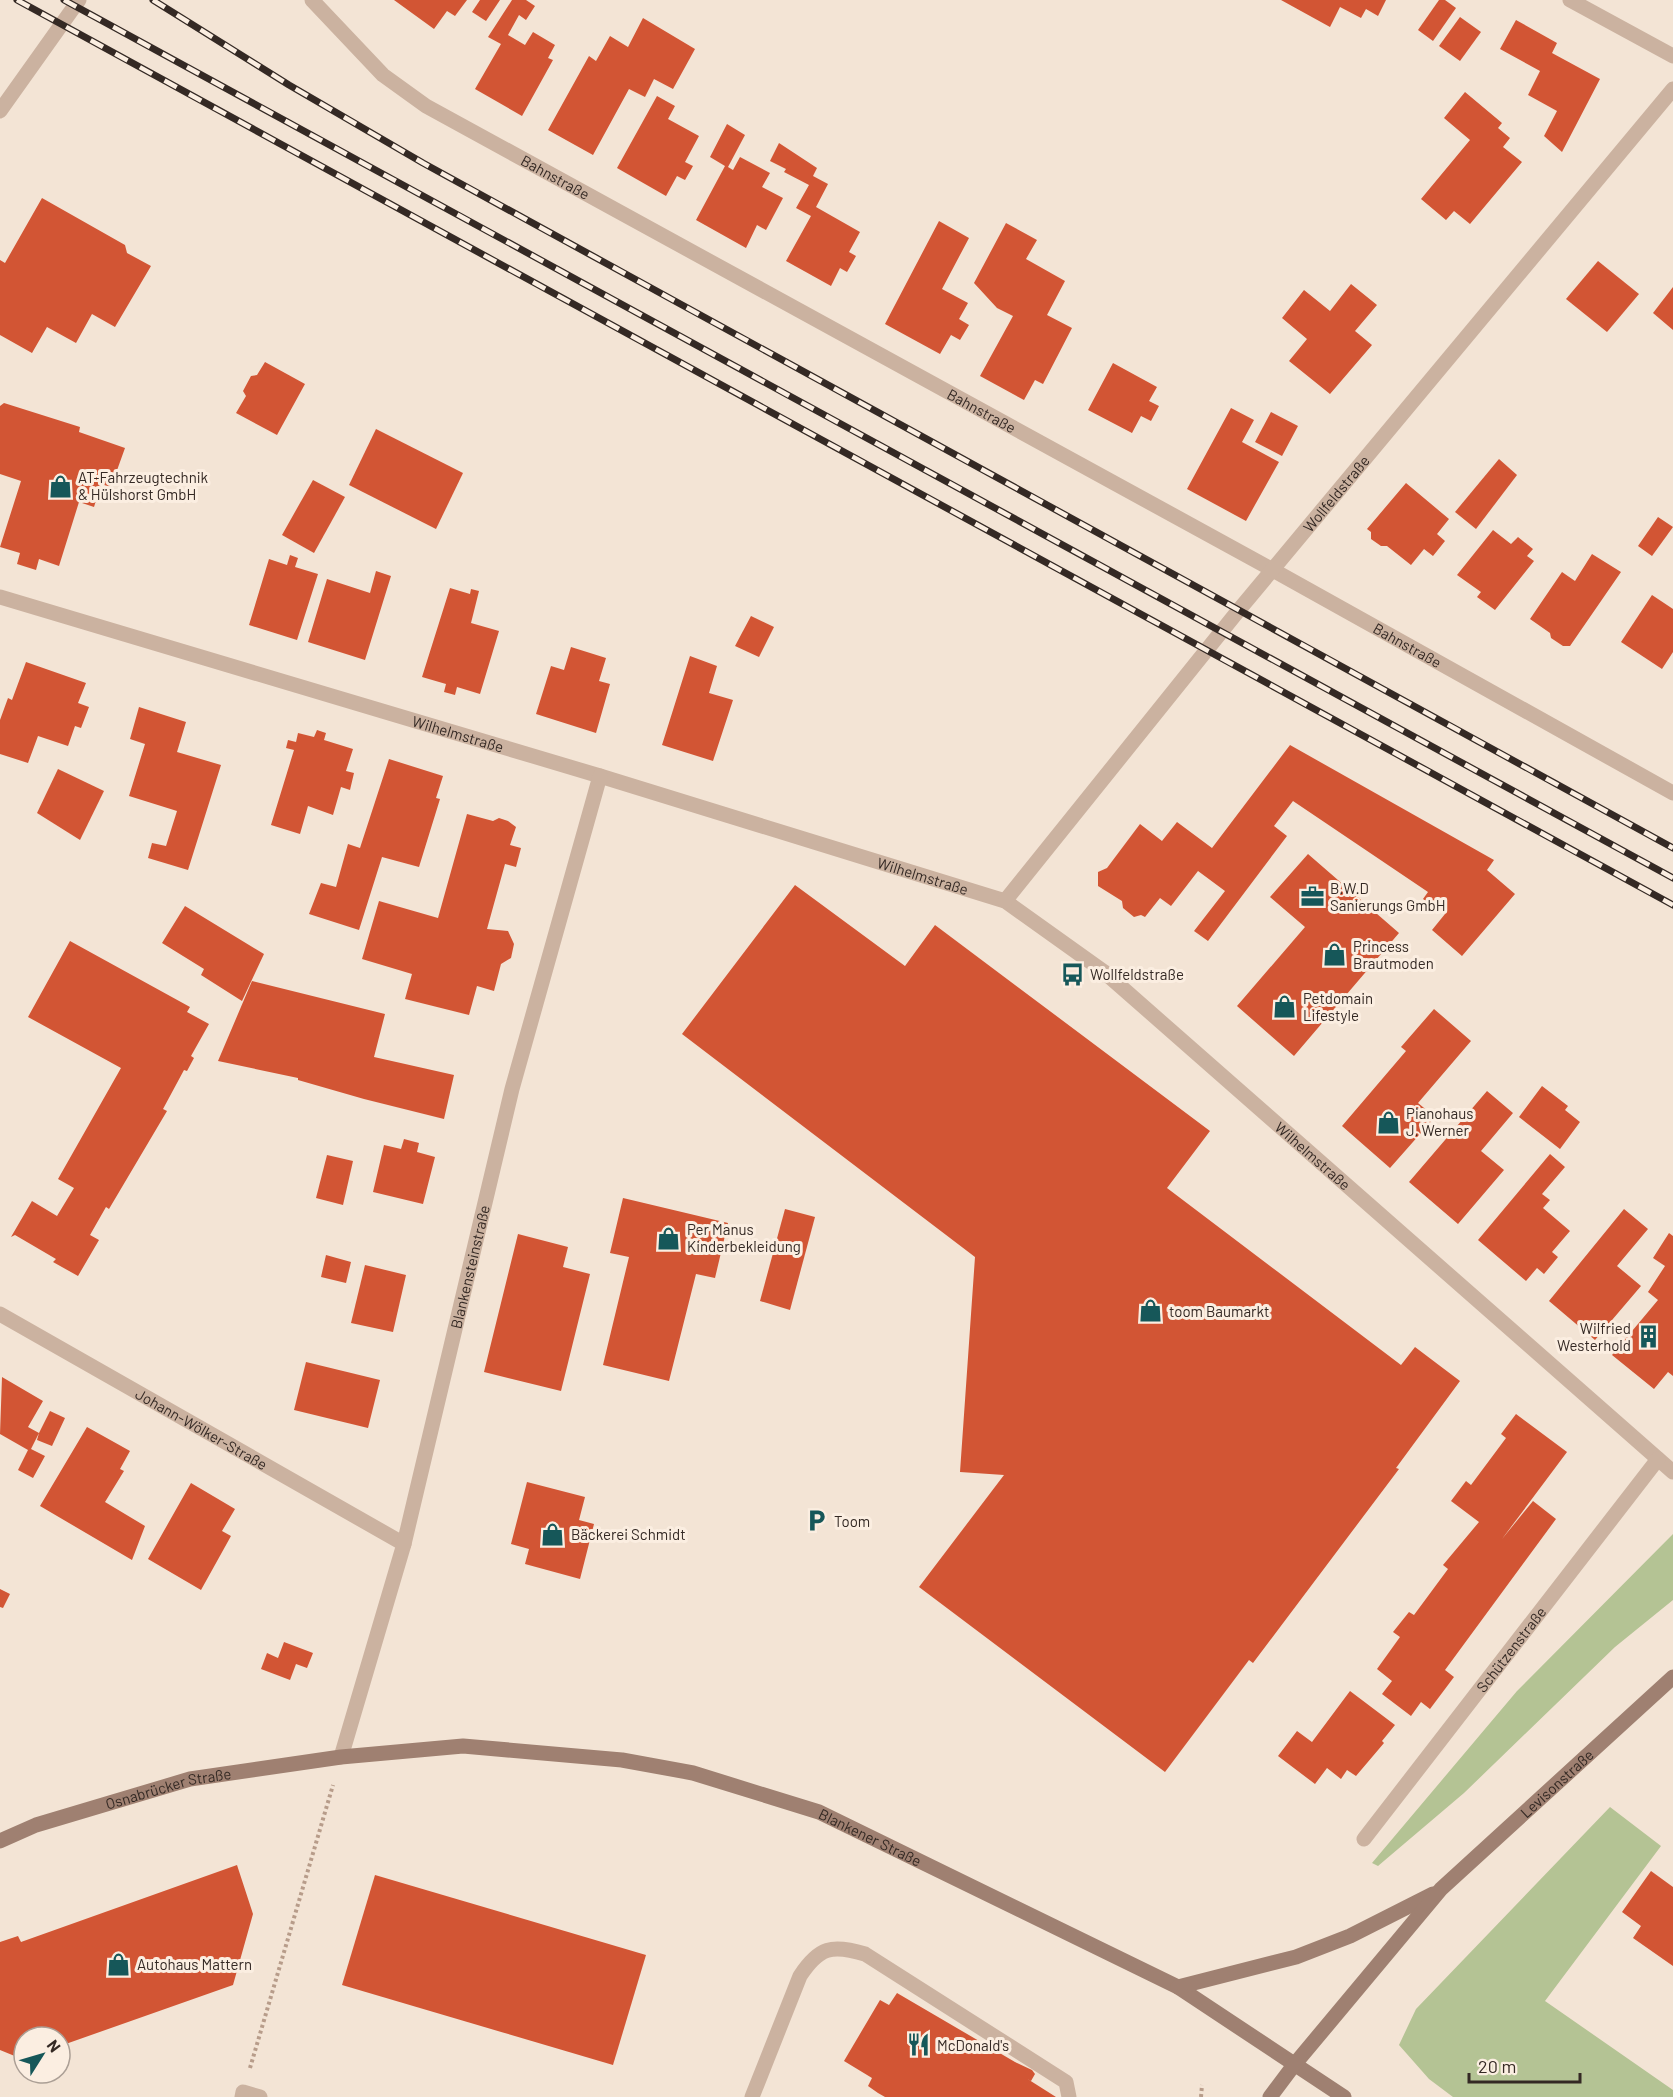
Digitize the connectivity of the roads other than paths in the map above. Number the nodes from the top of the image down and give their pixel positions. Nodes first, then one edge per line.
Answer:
1 (79, 0) edge
2 (312, 0) edge
3 (1570, 0) edge
4 (1673, 57) edge
5 (1673, 89) edge
6 (0, 111) edge
7 (1273, 570) junction
8 (0, 597) edge
9 (600, 776) junction
10 (1673, 793) edge
11 (1005, 901) junction
12 (0, 1314) edge
13 (1658, 1459) junction
14 (1673, 1472) edge
15 (404, 1544) junction
16 (1673, 1677) edge
17 (341, 1757) junction
18 (1364, 1839) dead end
19 (0, 1841) edge
20 (1441, 1889) junction
21 (1178, 1988) junction
22 (1293, 2065) junction
23 (243, 2095) edge
24 (260, 2097) edge
25 (752, 2097) edge
26 (1069, 2097) edge
27 (1270, 2097) edge
28 (1344, 2097) edge

1 - 6 street
2 - 7 street, Bahnstraße
3 - 4 street
5 - 7 street, Wollfeldstraße
7 - 10 street, Bahnstraße
7 - 11 street, Wollfeldstraße
8 - 9 street, Wilhelmstraße
9 - 11 street, Wilhelmstraße
9 - 15 street, Blankensteinstraße
11 - 13 street, Wilhelmstraße
12 - 15 street, Johann-Wölker-Straße
13 - 14 street, Wilhelmstraße
13 - 18 street, Schützenstraße
15 - 17 street, Blankensteinstraße
16 - 20 main road, Levisonstraße
17 - 19 main road, Osnabrücker Straße
17 - 21 main road, Blankener Straße
20 - 21 main road, Levisonstraße
20 - 22 main road, Levisonstraße
21 - 22 main road, Blankener Straße
22 - 27 main road, Levisonstraße
22 - 28 main road, Blankener Straße
23 - 24 street
25 - 26 street

